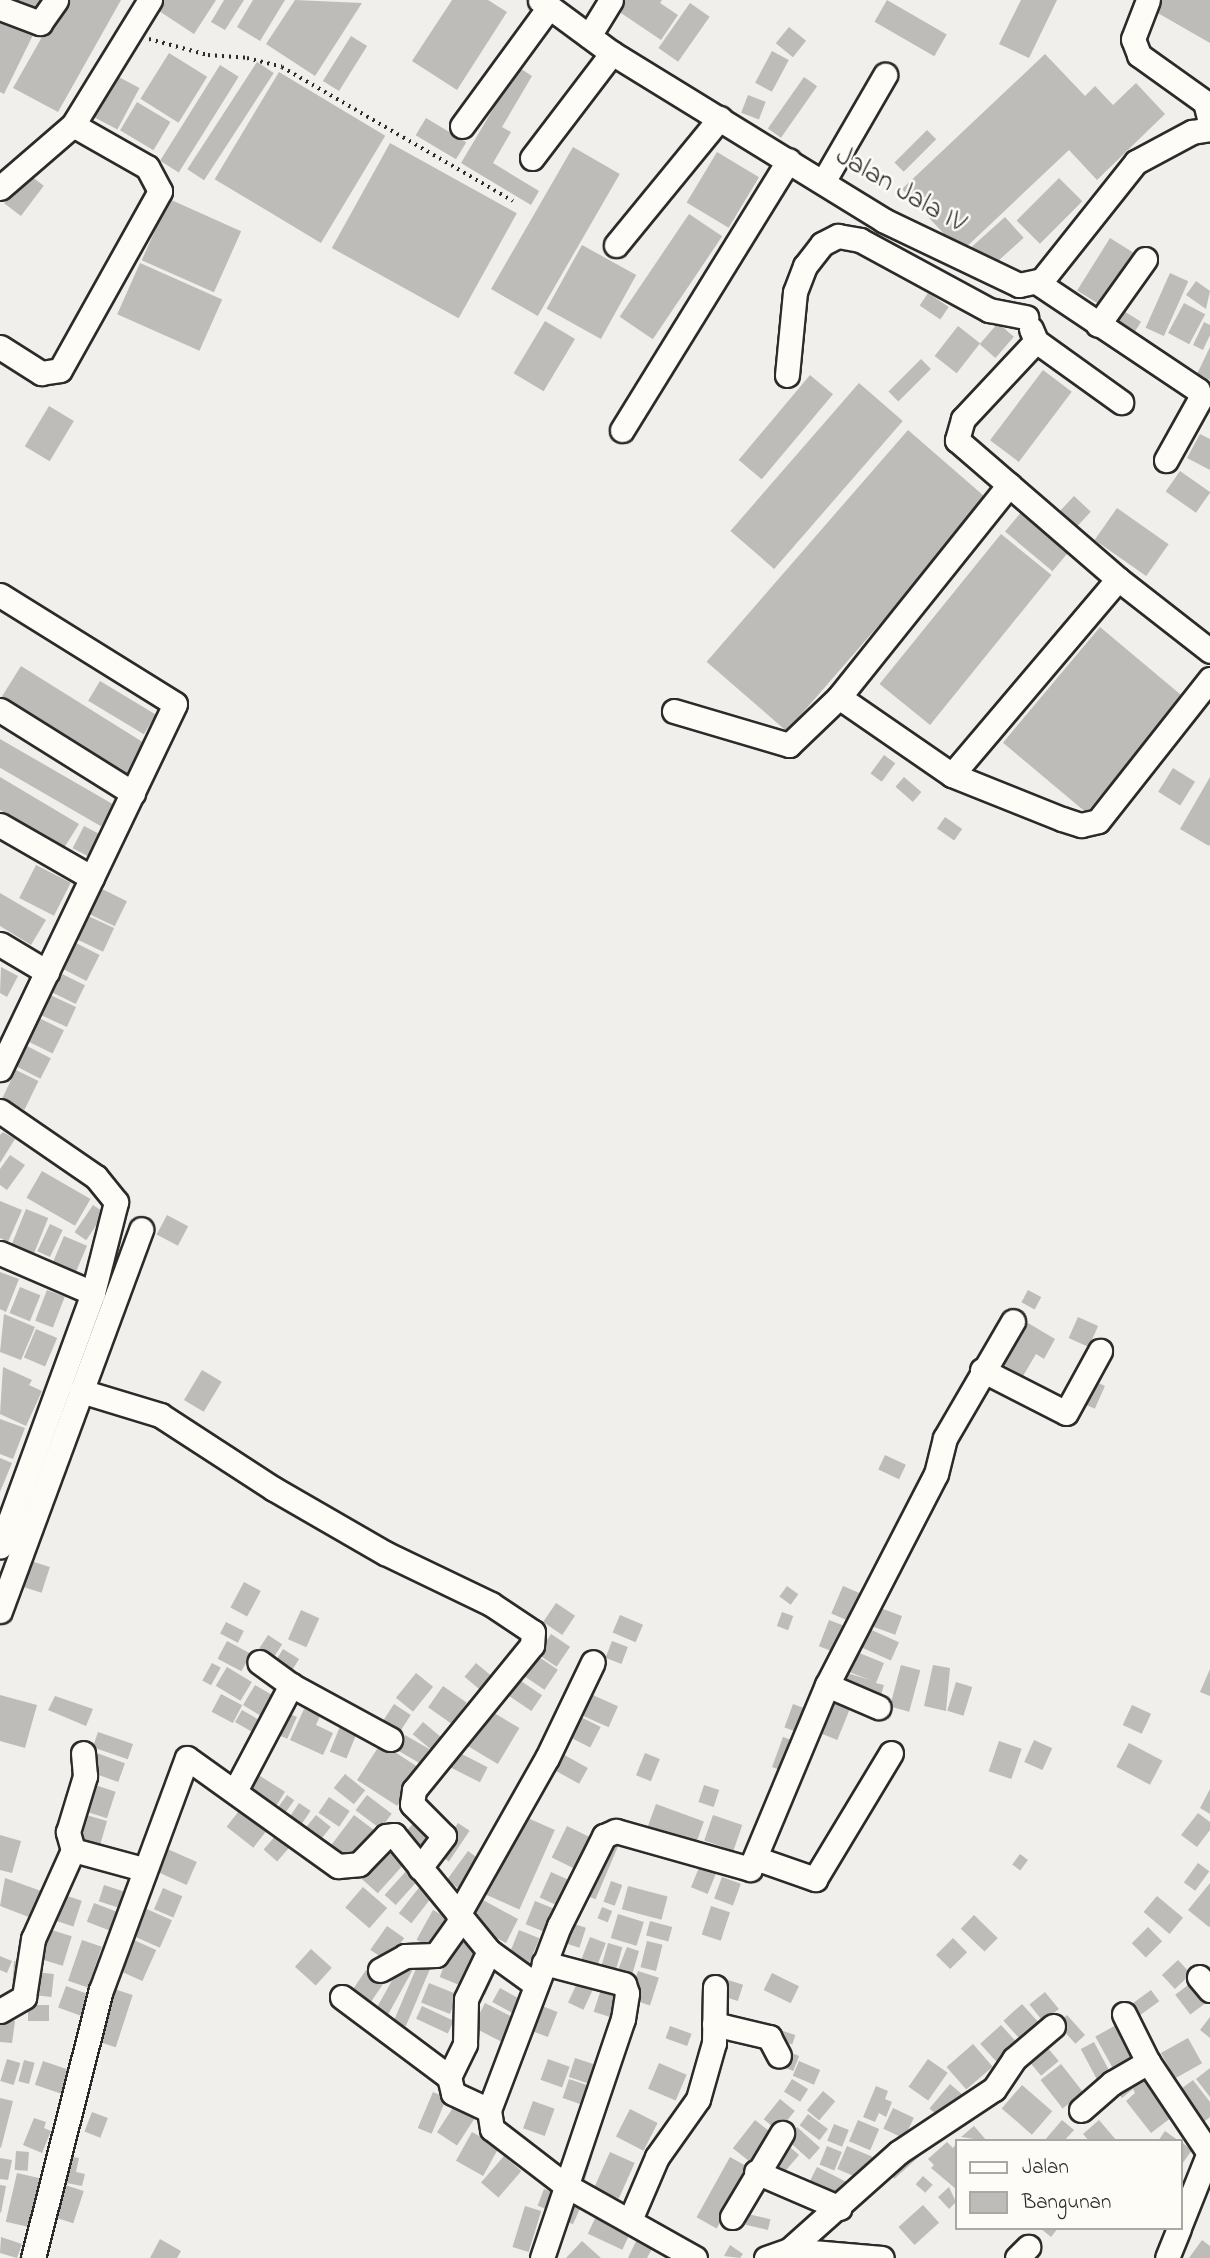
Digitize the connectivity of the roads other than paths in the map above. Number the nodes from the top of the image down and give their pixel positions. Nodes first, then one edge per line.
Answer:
1 (55, 0) edge
2 (150, 0) edge
3 (611, 0) edge
4 (1148, 0) edge
5 (544, 3) edge
6 (0, 8) edge
7 (589, 36) junction
8 (612, 53) junction
9 (884, 75) dead end
10 (720, 118) junction
11 (1210, 122) edge
12 (73, 125) junction
13 (462, 126) dead end
14 (1210, 129) edge
15 (532, 158) dead end
16 (789, 160) junction
17 (823, 182) junction
18 (0, 188) edge
19 (615, 245) dead end
20 (1145, 259) dead end
21 (1028, 284) junction
22 (1026, 317) junction
23 (1098, 325) junction
24 (1036, 341) junction
25 (0, 347) edge
26 (786, 375) dead end
27 (1121, 402) dead end
28 (622, 430) dead end
29 (1166, 460) dead end
30 (1009, 485) junction
31 (1118, 579) junction
32 (0, 595) edge
33 (1210, 651) edge
34 (1210, 680) edge
35 (839, 697) junction
36 (0, 710) edge
37 (674, 711) dead end
38 (952, 775) junction
39 (133, 793) junction
40 (0, 825) edge
41 (92, 878) junction
42 (0, 944) edge
43 (47, 972) junction
44 (1, 1066) edge
45 (0, 1111) edge
46 (141, 1229) dead end
47 (0, 1253) edge
48 (93, 1293) junction
49 (1013, 1321) dead end
50 (1100, 1351) dead end
51 (982, 1370) junction
52 (81, 1391) junction
53 (0, 1547) edge
54 (0, 1611) edge
55 (259, 1662) dead end
56 (593, 1662) dead end
57 (291, 1685) junction
58 (827, 1685) junction
59 (878, 1707) dead end
60 (390, 1739) dead end
61 (83, 1753) dead end
62 (891, 1753) dead end
63 (236, 1789) junction
64 (74, 1850) junction
65 (755, 1858) junction
66 (420, 1868) junction
67 (143, 1869) junction
68 (460, 1918) junction
69 (489, 1951) junction
70 (544, 1963) junction
71 (380, 1969) dead end
72 (536, 1985) junction
73 (715, 1987) dead end
74 (342, 1997) dead end
75 (0, 2011) edge
76 (1124, 2014) dead end
77 (714, 2024) junction
78 (1053, 2026) dead end
79 (779, 2056) dead end
80 (1148, 2062) junction
81 (449, 2077) junction
82 (489, 2110) junction
83 (1081, 2110) dead end
84 (782, 2133) dead end
85 (1209, 2152) edge
86 (756, 2172) junction
87 (565, 2185) junction
88 (840, 2208) junction
89 (732, 2217) dead end
90 (630, 2220) junction
91 (1182, 2222) edge
92 (1179, 2230) edge
93 (789, 2250) junction
94 (33, 2258) edge
95 (542, 2258) edge
96 (695, 2258) edge
97 (766, 2258) edge
98 (882, 2258) edge
99 (1167, 2258) edge

1 - 6 street
2 - 12 street
3 - 7 street
4 - 11 street
5 - 7 street, Jalan Jala IV
5 - 13 street
7 - 8 street, Jalan Jala IV
8 - 10 street, Jalan Jala IV
8 - 15 street
9 - 17 street
10 - 16 street, Jalan Jala IV
10 - 19 street
12 - 18 street
12 - 25 street
14 - 21 street
16 - 17 street, Jalan Jala IV
16 - 28 street
17 - 21 street, Jalan Jala IV
20 - 23 street
21 - 22 street
21 - 23 street, Jalan Jala IV
22 - 24 street
22 - 26 street
23 - 29 street, Jalan Jala IV
24 - 27 street
24 - 30 street
30 - 31 street
30 - 35 street
31 - 33 street
31 - 38 street
32 - 39 street
34 - 38 street
35 - 37 street
35 - 38 street
36 - 39 street
39 - 41 street
40 - 41 street
41 - 43 street
42 - 43 street
43 - 44 street
45 - 48 street
46 - 52 street
47 - 48 street
48 - 53 street
49 - 51 street
50 - 51 street
51 - 58 street
52 - 54 street
52 - 66 street
55 - 57 street
56 - 68 street
57 - 60 street
57 - 63 street
58 - 59 street
58 - 65 street
61 - 64 street
62 - 65 street
63 - 66 street
63 - 67 street
64 - 67 street
64 - 75 street
65 - 70 street
66 - 68 street
67 - 94 street
68 - 69 street
68 - 71 street
69 - 72 street
69 - 81 street
70 - 72 street
70 - 87 street
72 - 82 street
73 - 77 street
74 - 81 street
76 - 80 street
77 - 79 street
77 - 90 street
78 - 88 street
80 - 83 street
80 - 85 street
81 - 82 street
82 - 87 street
84 - 86 street
85 - 91 street
86 - 88 street
86 - 89 street
87 - 90 street
87 - 95 street
88 - 93 street
90 - 96 street
92 - 99 street
93 - 97 street
93 - 98 street

